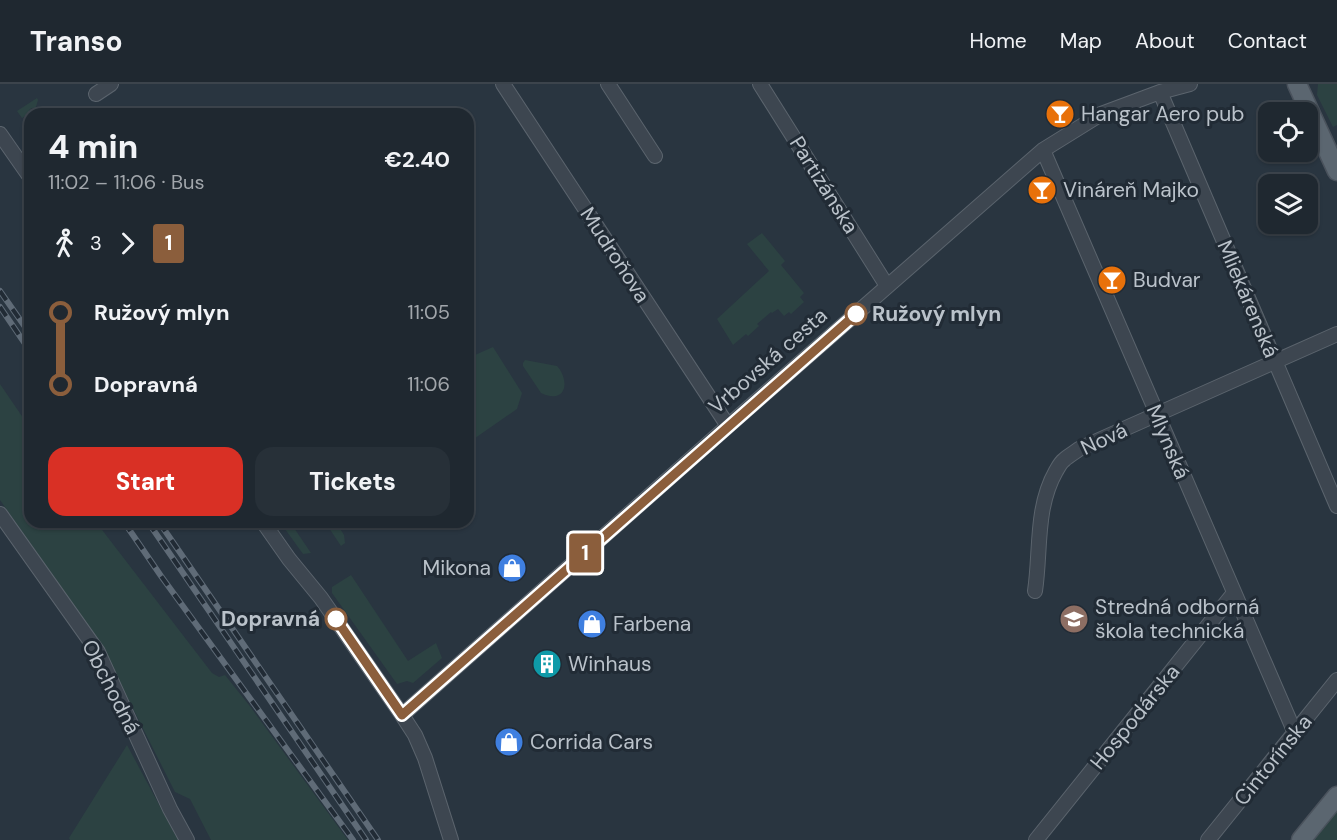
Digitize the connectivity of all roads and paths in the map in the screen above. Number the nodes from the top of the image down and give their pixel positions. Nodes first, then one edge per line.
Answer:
1 (111, 84) edge
2 (503, 84) edge
3 (608, 84) edge
4 (760, 84) edge
5 (1190, 84) edge
6 (1297, 84) edge
7 (1160, 92) junction
8 (96, 94) dead end
9 (0, 134) edge
10 (1043, 150) junction
11 (655, 156) dead end
12 (24, 168) edge
13 (1337, 171) edge
14 (887, 286) junction
15 (1337, 334) edge
16 (1275, 362) junction
17 (1156, 415) junction
18 (728, 426) junction
19 (1337, 506) edge
20 (0, 514) edge
21 (267, 528) edge
22 (1035, 591) dead end
23 (1234, 593) junction
24 (1337, 680) edge
25 (402, 715) junction
26 (1295, 733) junction
27 (1337, 796) edge
28 (187, 840) edge
29 (452, 840) edge
30 (1036, 840) edge
31 (1208, 840) edge
32 (1301, 840) edge

1 - 8 street
2 - 18 street, Mudroňova
3 - 11 street
4 - 14 street, Partizánska
5 - 7 street, Vrbovská cesta
6 - 13 main road
7 - 10 street, Vrbovská cesta
7 - 16 street, Mliekárenská
9 - 12 street
10 - 14 street, Vrbovská cesta
10 - 17 street, Mlynská
14 - 18 street, Vrbovská cesta
15 - 16 street, Nová
16 - 17 street, Nová
16 - 19 street, Mliekárenská
17 - 22 street, Nová
17 - 23 street, Mlynská
18 - 25 street, Vrbovská cesta
20 - 28 street, Obchodná
21 - 25 street
23 - 26 street, Mlynská
23 - 30 street, Hospodárska
24 - 26 street, Cintorínska
25 - 29 street
26 - 31 street, Cintorínska
27 - 32 main road

